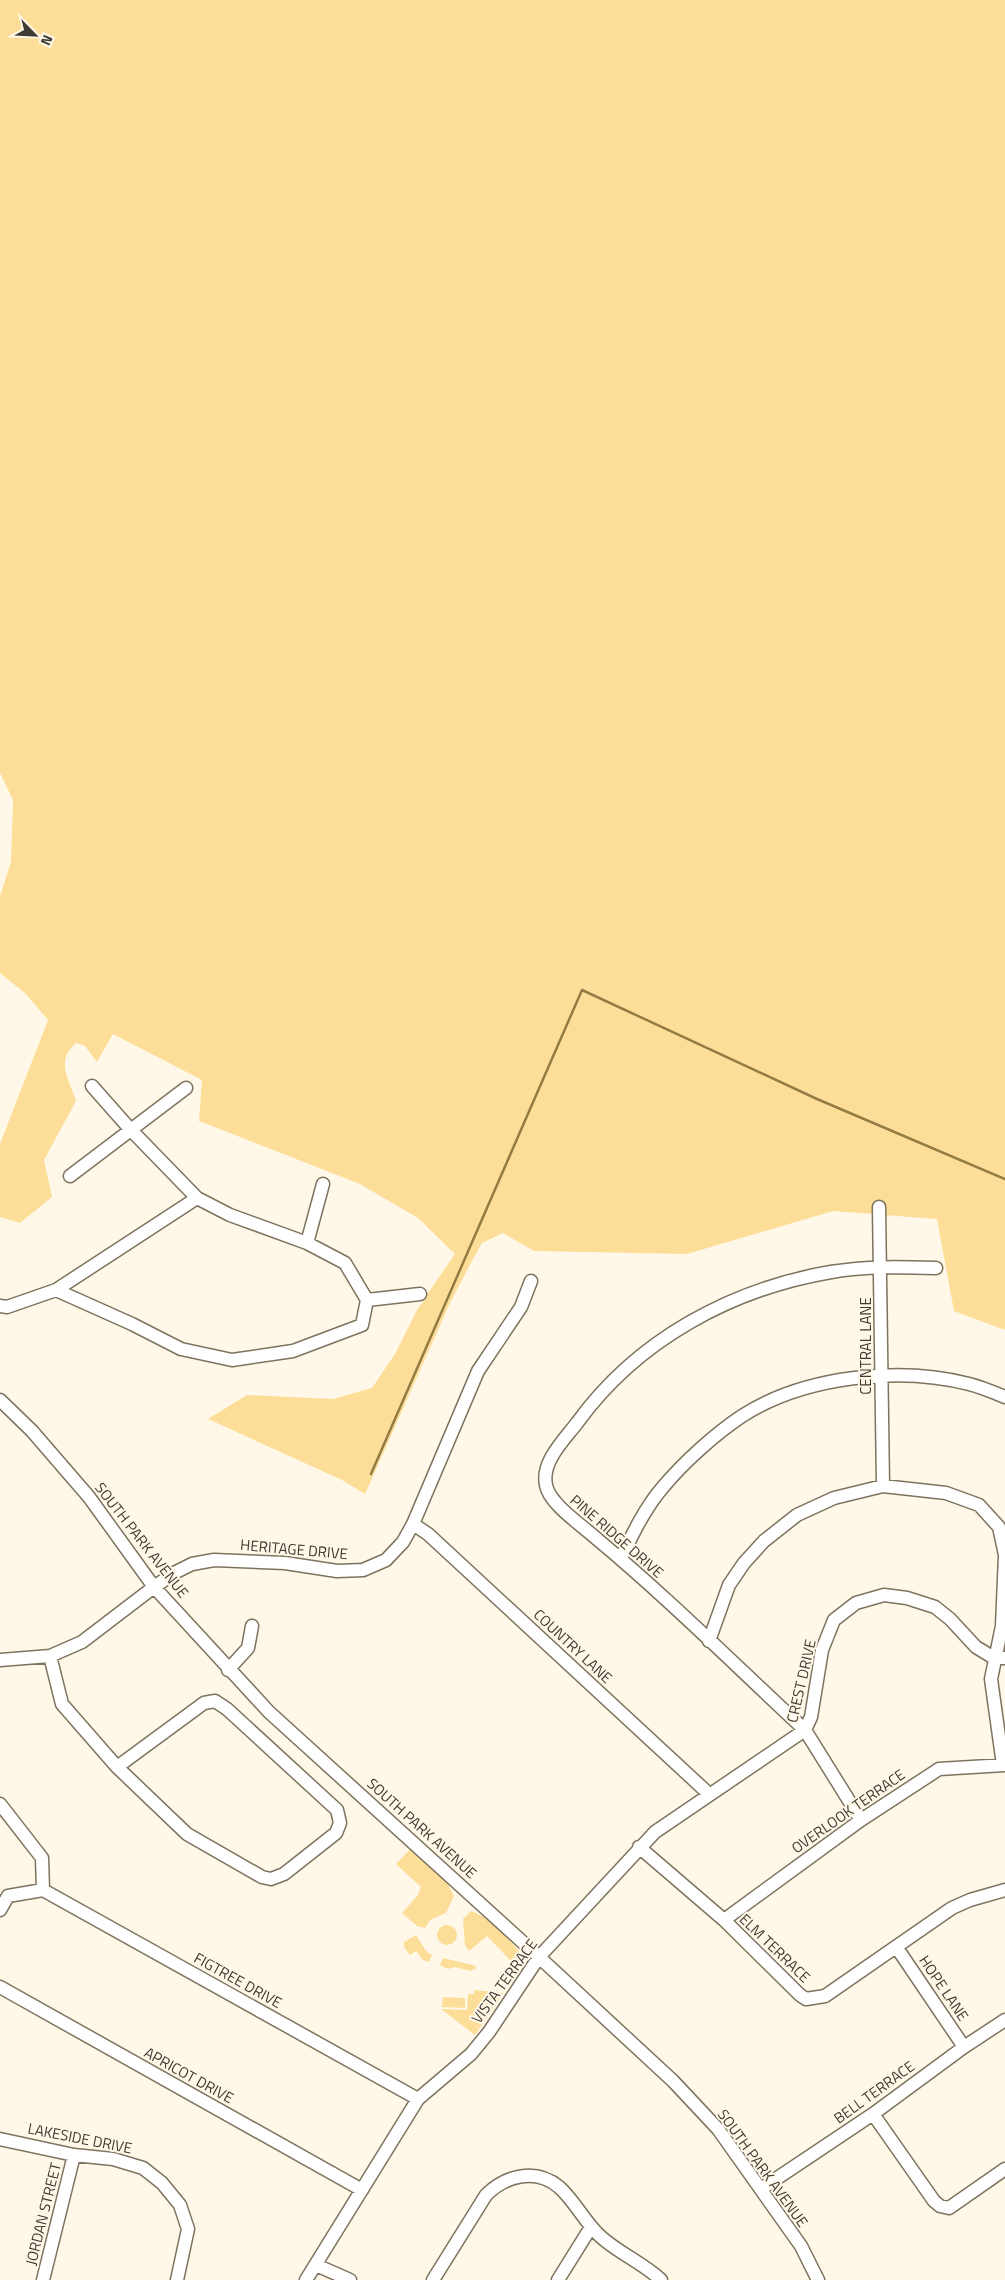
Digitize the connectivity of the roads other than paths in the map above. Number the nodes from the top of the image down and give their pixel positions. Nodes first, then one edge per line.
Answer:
1 (92, 1086) dead end
2 (186, 1088) dead end
3 (130, 1129) junction
4 (70, 1176) dead end
5 (323, 1184) dead end
6 (197, 1198) junction
7 (879, 1207) dead end
8 (307, 1242) junction
9 (881, 1267) junction
10 (936, 1268) dead end
11 (531, 1281) dead end
12 (56, 1290) junction
13 (420, 1294) dead end
14 (367, 1300) junction
15 (0, 1306) edge
16 (880, 1375) junction
17 (1005, 1397) edge
18 (0, 1400) edge
19 (883, 1486) junction
20 (413, 1524) junction
21 (621, 1558) junction
22 (154, 1587) junction
23 (252, 1626) dead end
24 (709, 1640) junction
25 (50, 1656) junction
26 (1000, 1658) edge
27 (0, 1660) edge
28 (228, 1670) junction
29 (805, 1730) junction
30 (1004, 1765) edge
31 (117, 1767) junction
32 (709, 1794) junction
33 (0, 1804) edge
34 (861, 1820) junction
35 (639, 1847) junction
36 (43, 1890) junction
37 (1005, 1890) edge
38 (0, 1910) edge
39 (724, 1920) junction
40 (897, 1948) junction
41 (539, 1957) junction
42 (0, 1987) edge
43 (1005, 2020) edge
44 (964, 2047) junction
45 (418, 2099) junction
46 (873, 2114) junction
47 (0, 2139) edge
48 (74, 2155) junction
49 (1005, 2169) edge
50 (761, 2189) junction
51 (362, 2190) junction
52 (591, 2227) junction
53 (316, 2265) junction
54 (43, 2280) edge
55 (177, 2280) edge
56 (306, 2280) edge
57 (350, 2280) edge
58 (433, 2280) edge
59 (558, 2280) edge
60 (661, 2280) edge
61 (818, 2280) edge

1 - 3 street
2 - 3 street
3 - 4 street
3 - 6 street
5 - 8 street
6 - 8 street
6 - 12 street
7 - 9 street, CENTRAL LANE
8 - 14 street
9 - 10 street, PINE RIDGE DRIVE
9 - 16 street, CENTRAL LANE
9 - 21 street, PINE RIDGE DRIVE
11 - 20 street, HERITAGE DRIVE
12 - 14 street
12 - 15 street
13 - 14 street
16 - 17 street
16 - 19 street, CENTRAL LANE
16 - 21 street
18 - 22 street, SOUTH PARK AVENUE
19 - 24 street
19 - 26 street
20 - 22 street, HERITAGE DRIVE
20 - 32 street, COUNTRY LANE
21 - 24 street, PINE RIDGE DRIVE
22 - 25 street, HERITAGE DRIVE
22 - 28 street, SOUTH PARK AVENUE
23 - 28 street
24 - 29 street, PINE RIDGE DRIVE
25 - 27 street, HERITAGE DRIVE
25 - 31 street
26 - 29 street, CREST DRIVE
26 - 30 street
28 - 41 street, SOUTH PARK AVENUE
29 - 32 street, VISTA TERRACE
29 - 34 street, CREST DRIVE
30 - 34 street, OVERLOOK TERRACE
31 - 31 street
32 - 35 street, VISTA TERRACE
33 - 36 street
34 - 39 street, OVERLOOK TERRACE
35 - 39 street, ELM TERRACE
35 - 41 street, VISTA TERRACE
36 - 38 street
36 - 45 street, FIGTREE DRIVE
37 - 40 street, ELM TERRACE
39 - 40 street, ELM TERRACE
40 - 44 street, HOPE LANE
41 - 45 street, VISTA TERRACE
41 - 50 street, SOUTH PARK AVENUE
42 - 51 street, APRICOT DRIVE
43 - 44 street, BELL TERRACE
44 - 46 street, BELL TERRACE
45 - 51 street, VISTA TERRACE
46 - 49 street
46 - 50 street, BELL TERRACE
47 - 48 street, LAKESIDE DRIVE
48 - 54 street, JORDAN STREET
48 - 55 street, LAKESIDE DRIVE
50 - 61 street, SOUTH PARK AVENUE
51 - 53 street, VISTA TERRACE
52 - 58 street
52 - 59 street
52 - 60 street
53 - 56 street, VISTA TERRACE
53 - 57 street

